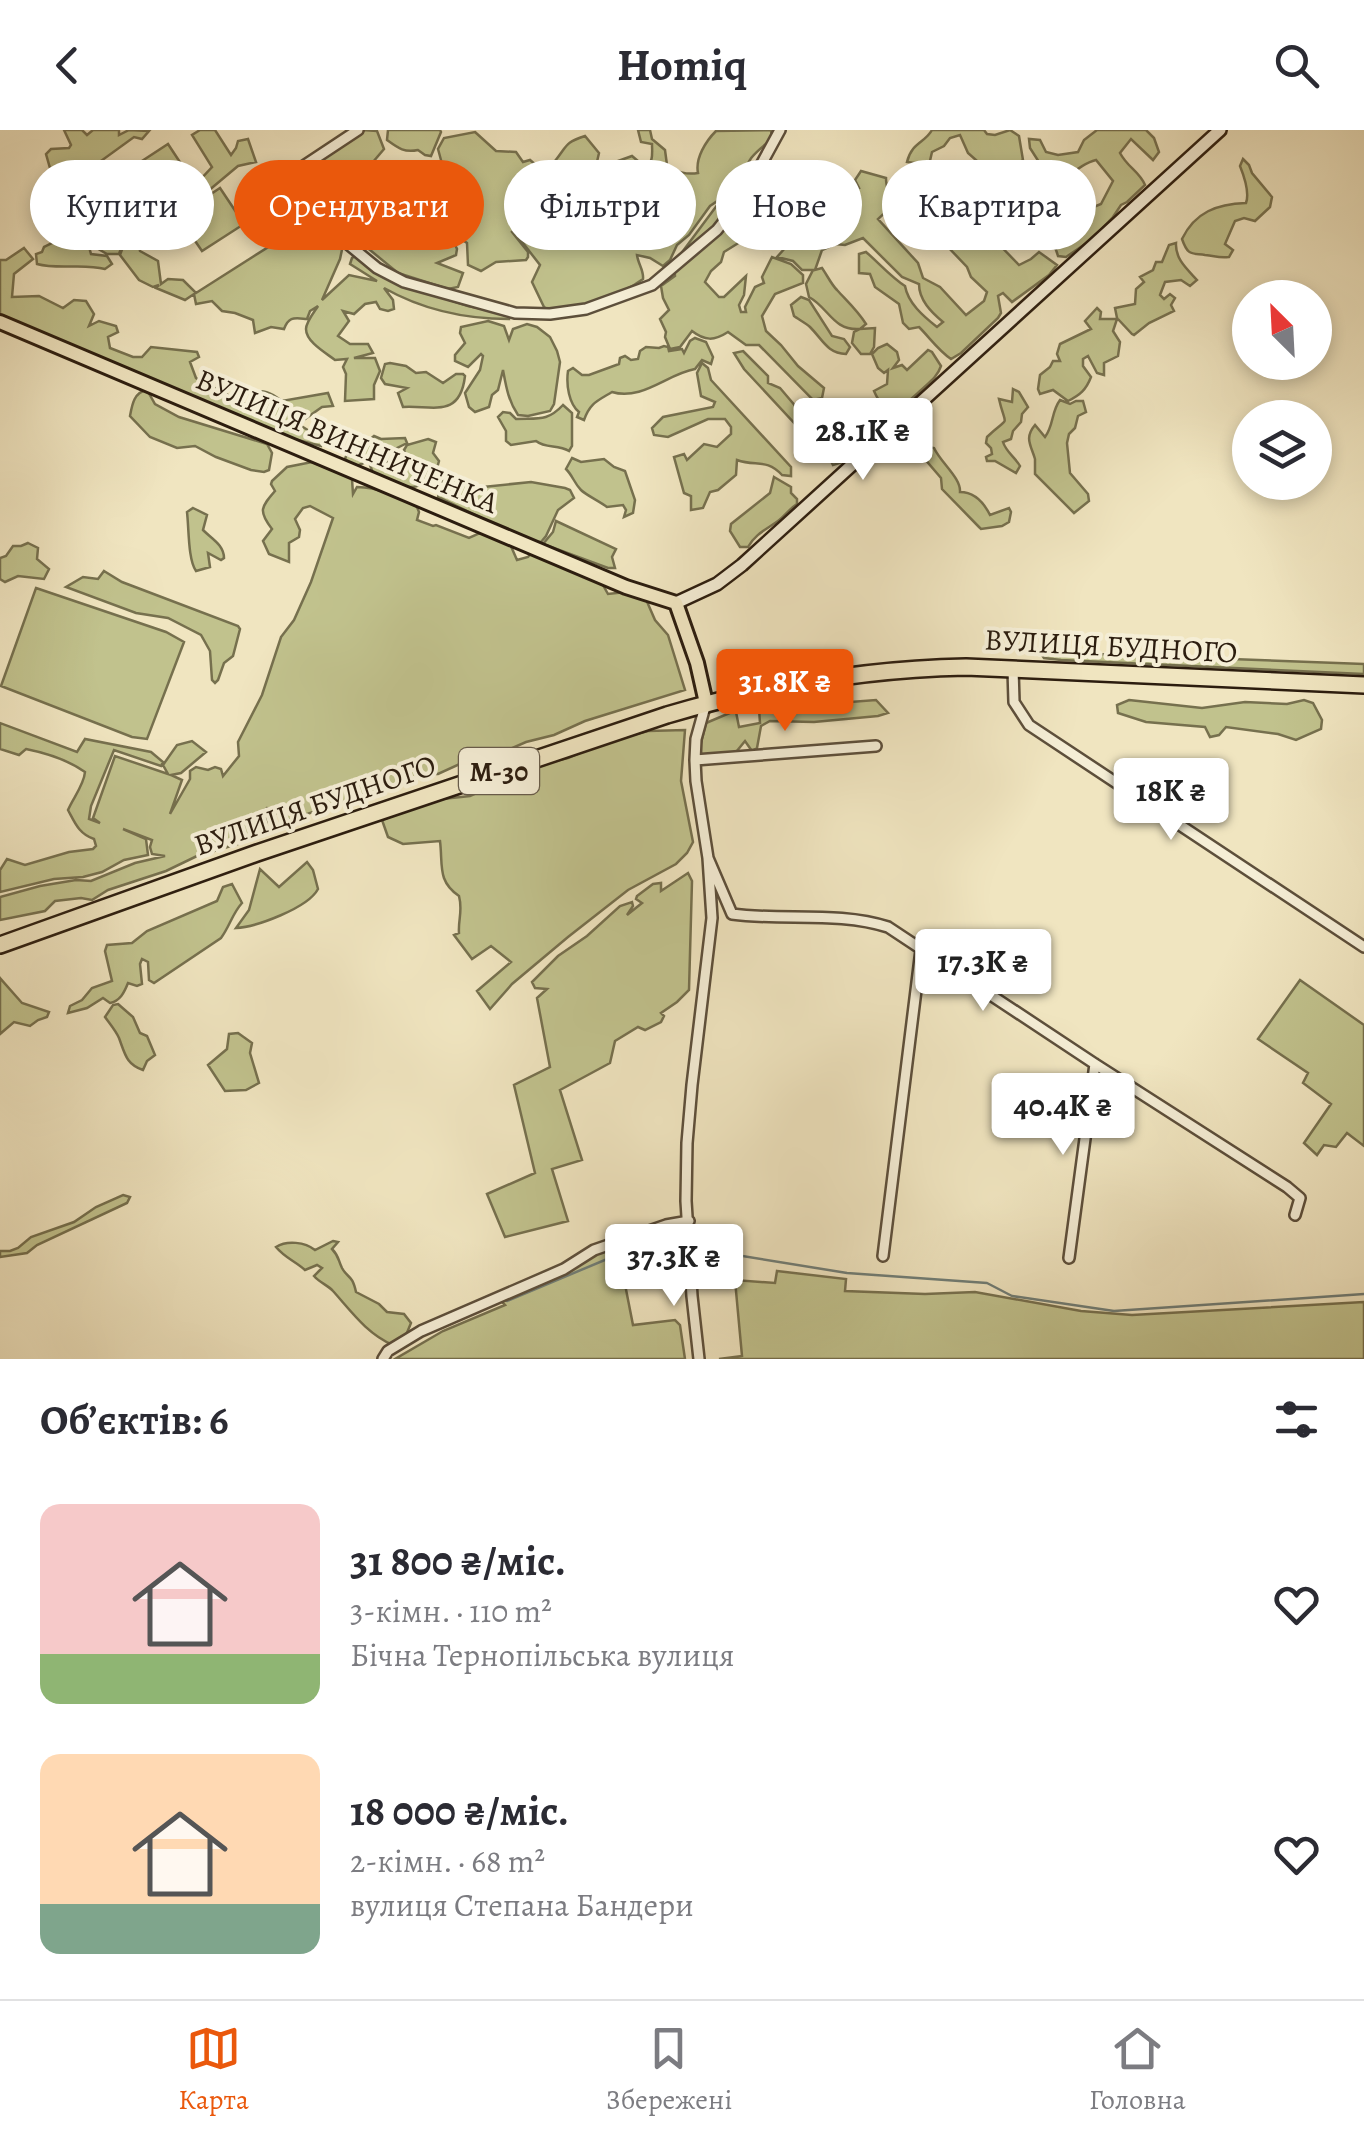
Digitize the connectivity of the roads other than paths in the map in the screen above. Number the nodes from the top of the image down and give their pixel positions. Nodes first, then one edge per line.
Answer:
1 (358, 130) edge
2 (780, 130) edge
3 (1220, 130) edge
4 (0, 322) edge
5 (676, 603) junction
6 (1013, 669) junction
7 (1364, 685) edge
8 (706, 704) junction
9 (876, 746) dead end
10 (695, 760) junction
11 (708, 858) junction
12 (0, 945) edge
13 (1364, 947) edge
14 (921, 950) junction
15 (1095, 1064) junction
16 (1295, 1214) dead end
17 (689, 1221) junction
18 (884, 1256) dead end
19 (1069, 1258) dead end
20 (383, 1359) edge
21 (698, 1359) edge

1 - 2 street
3 - 5 main road
4 - 5 main road, ВУЛИЦЯ ВИННИЧЕНКА
5 - 8 main road
6 - 7 highway, ВУЛИЦЯ БУДНОГО / М-30
6 - 8 highway, ВУЛИЦЯ БУДНОГО / М-30
6 - 13 street
8 - 10 street
8 - 12 highway, ВУЛИЦЯ БУДНОГО / М-30
9 - 10 street
10 - 11 street
11 - 14 street
11 - 17 street
14 - 15 street
14 - 18 street
15 - 16 street
15 - 19 street
17 - 20 street
17 - 21 street

